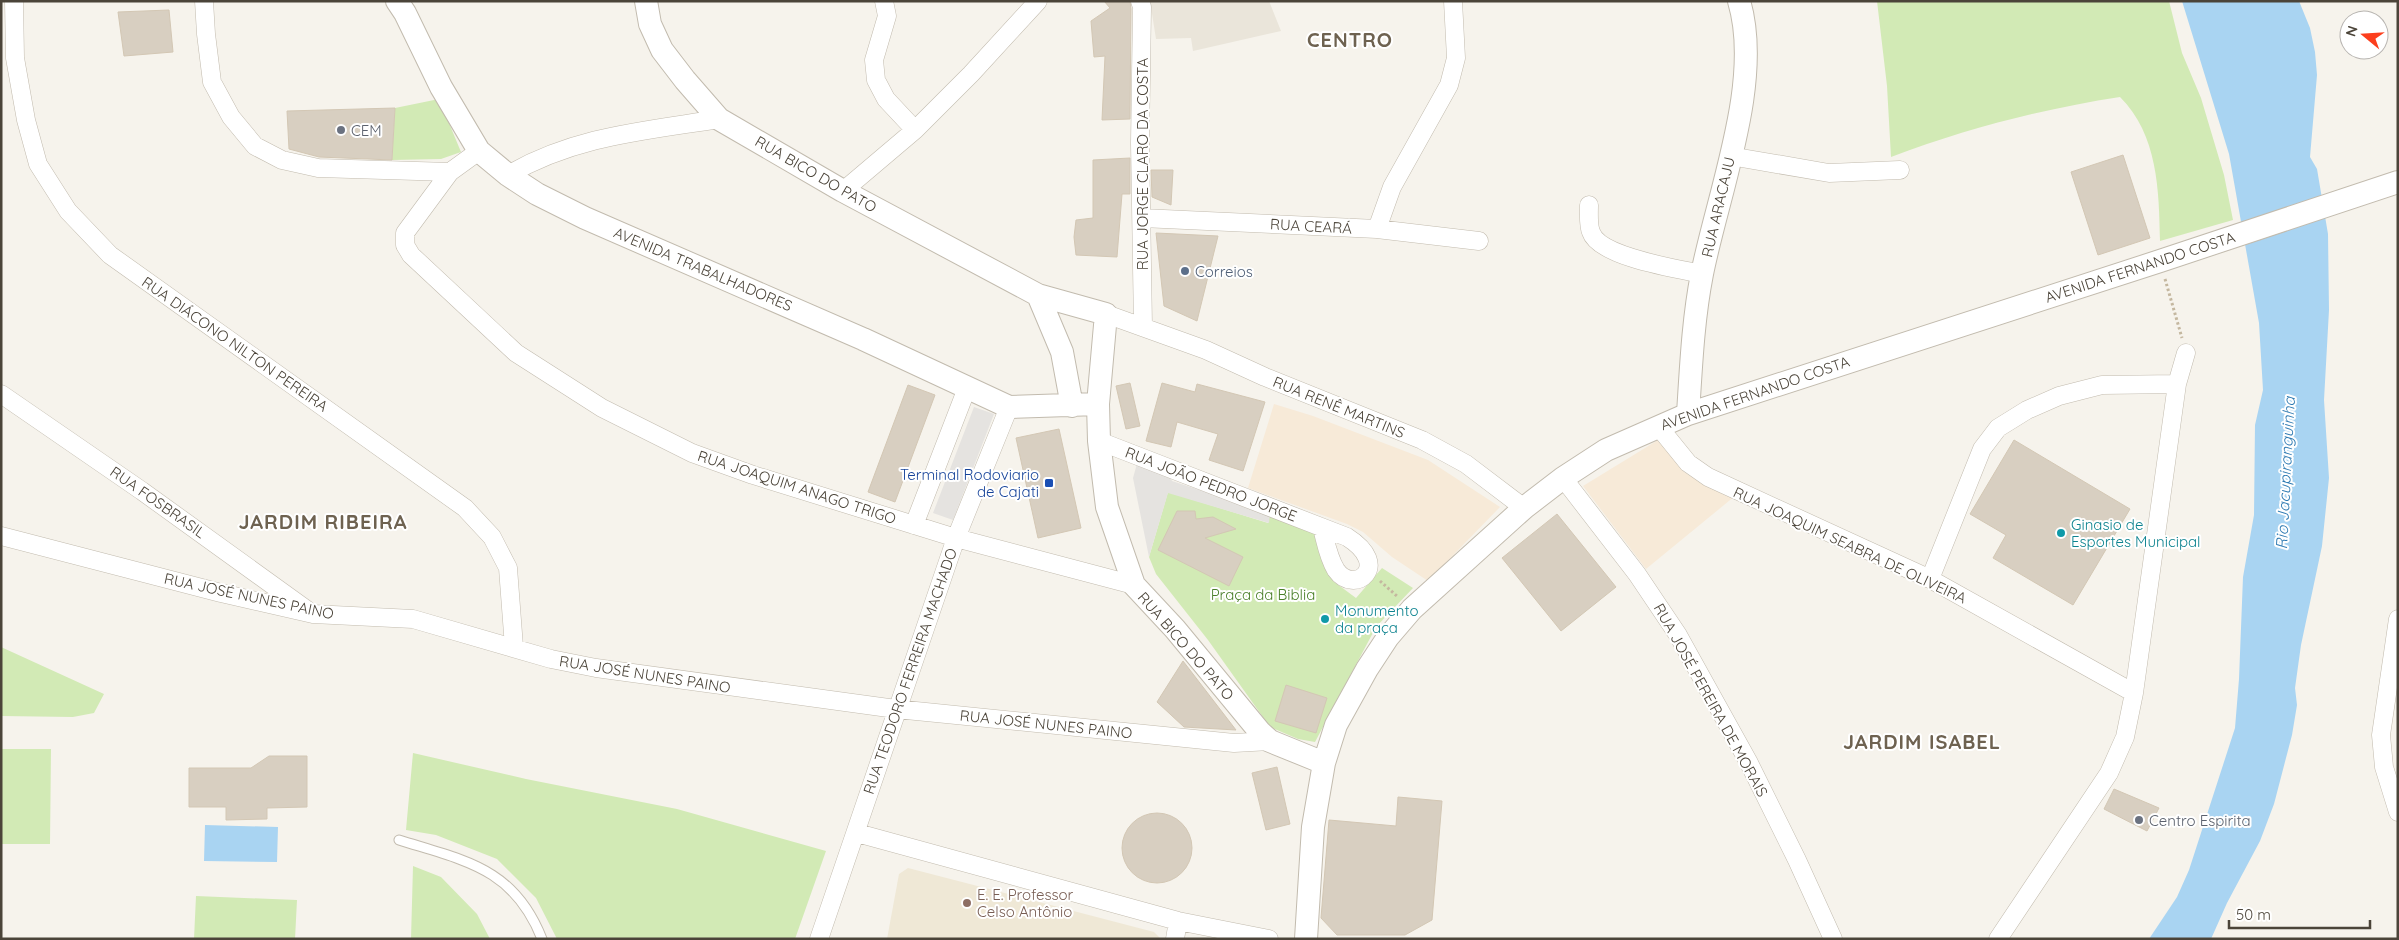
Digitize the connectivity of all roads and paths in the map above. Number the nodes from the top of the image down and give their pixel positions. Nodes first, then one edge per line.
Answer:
1 (14, 1) edge
2 (204, 1) edge
3 (646, 1) edge
4 (884, 1) edge
5 (1038, 1) edge
6 (1140, 1) edge
7 (1452, 1) edge
8 (1739, 1) edge
9 (405, 5) edge
10 (720, 119) junction
11 (915, 130) junction
12 (478, 151) junction
13 (1730, 156) junction
14 (1900, 170) dead end
15 (450, 172) junction
16 (508, 175) junction
17 (2398, 182) edge
18 (843, 191) junction
19 (1588, 205) dead end
20 (1142, 218) junction
21 (1377, 229) junction
22 (1479, 242) dead end
23 (2163, 260) junction
24 (1702, 274) junction
25 (1038, 295) junction
26 (1106, 314) junction
27 (1143, 326) junction
28 (2186, 353) joint
29 (2176, 384) junction
30 (968, 388) junction
31 (1, 394) edge
32 (1098, 404) junction
33 (1072, 406) junction
34 (1010, 407) junction
35 (1688, 414) junction
36 (1658, 426) junction
37 (1099, 441) junction
38 (1563, 478) junction
39 (1524, 508) junction
40 (914, 525) junction
41 (1322, 528) junction
42 (1, 536) edge
43 (956, 538) junction
44 (1368, 571) junction
45 (1930, 579) junction
46 (1134, 586) junction
47 (1412, 609) junction
48 (313, 614) junction
49 (2398, 619) edge
50 (514, 647) junction
51 (2134, 693) junction
52 (896, 708) junction
53 (1270, 741) junction
54 (1324, 763) junction
55 (2398, 812) edge
56 (857, 833) junction
57 (399, 840) dead end
58 (1177, 930) edge
59 (542, 939) edge
60 (819, 939) edge
61 (1269, 939) edge
62 (1306, 939) edge
63 (1833, 939) edge
64 (1998, 939) edge

1 - 50 street, RUA DIÁCONO NILTON PEREIRA
2 - 15 street
3 - 10 street, RUA BICO DO PATO
4 - 11 street
5 - 11 street
6 - 20 street, RUA JORGE CLARO DA COSTA
7 - 21 street
8 - 13 street, RUA ARACAJU
9 - 12 street, AVENIDA TRABALHADORES
10 - 16 street
10 - 18 street, RUA BICO DO PATO
11 - 18 street
12 - 15 street, RUA JOAQUIM ANAGO TRIGO
12 - 16 street, AVENIDA TRABALHADORES
13 - 14 street
13 - 24 street, RUA ARACAJU
15 - 40 street, RUA JOAQUIM ANAGO TRIGO
16 - 30 street, AVENIDA TRABALHADORES
17 - 23 street, AVENIDA FERNANDO COSTA
18 - 25 street, RUA BICO DO PATO
19 - 24 street
20 - 21 street, RUA CEARÁ
20 - 27 street, RUA JORGE CLARO DA COSTA
21 - 22 street, RUA CEARÁ
23 - 28 path
23 - 35 street, AVENIDA FERNANDO COSTA
24 - 35 street, RUA ARACAJU
25 - 26 street, RUA BICO DO PATO
25 - 33 street
26 - 27 street, RUA RENÊ MARTINS
26 - 32 street, RUA BICO DO PATO
27 - 39 street, RUA RENÊ MARTINS
28 - 29 street
29 - 45 street
29 - 51 street
30 - 34 street, AVENIDA TRABALHADORES
30 - 40 street
31 - 48 street, RUA FOSBRASIL
32 - 33 street, AVENIDA TRABALHADORES
32 - 37 street, RUA BICO DO PATO
33 - 34 street, AVENIDA TRABALHADORES
34 - 43 street, RUA TEODORO FERREIRA MACHADO
35 - 36 street, AVENIDA FERNANDO COSTA
36 - 38 street, AVENIDA FERNANDO COSTA
36 - 45 street, RUA JOAQUIM SEABRA DE OLIVEIRA
37 - 41 street, RUA JOÃO PEDRO JORGE
37 - 46 street, RUA BICO DO PATO
38 - 39 street, AVENIDA FERNANDO COSTA
38 - 63 street, RUA JOSÉ PEREIRA DE MORAIS
39 - 47 street, AVENIDA FERNANDO COSTA
40 - 43 street, RUA JOAQUIM ANAGO TRIGO
41 - 44 street, RUA JOÃO PEDRO JORGE
41 - 44 street
42 - 48 street, RUA JOSÉ NUNES PAINO
43 - 46 street, RUA JOAQUIM ANAGO TRIGO
43 - 52 street, RUA TEODORO FERREIRA MACHADO
44 - 47 path
45 - 51 street, RUA JOAQUIM SEABRA DE OLIVEIRA
46 - 53 street, RUA BICO DO PATO
47 - 54 street, AVENIDA FERNANDO COSTA
48 - 50 street, RUA JOSÉ NUNES PAINO
49 - 55 street
50 - 52 street, RUA JOSÉ NUNES PAINO
51 - 64 street
52 - 53 street, RUA JOSÉ NUNES PAINO
52 - 56 street, RUA TEODORO FERREIRA MACHADO
53 - 54 street, RUA BICO DO PATO
54 - 62 street, AVENIDA FERNANDO COSTA
56 - 58 street
56 - 60 street, RUA TEODORO FERREIRA MACHADO
57 - 59 lane
58 - 61 street

